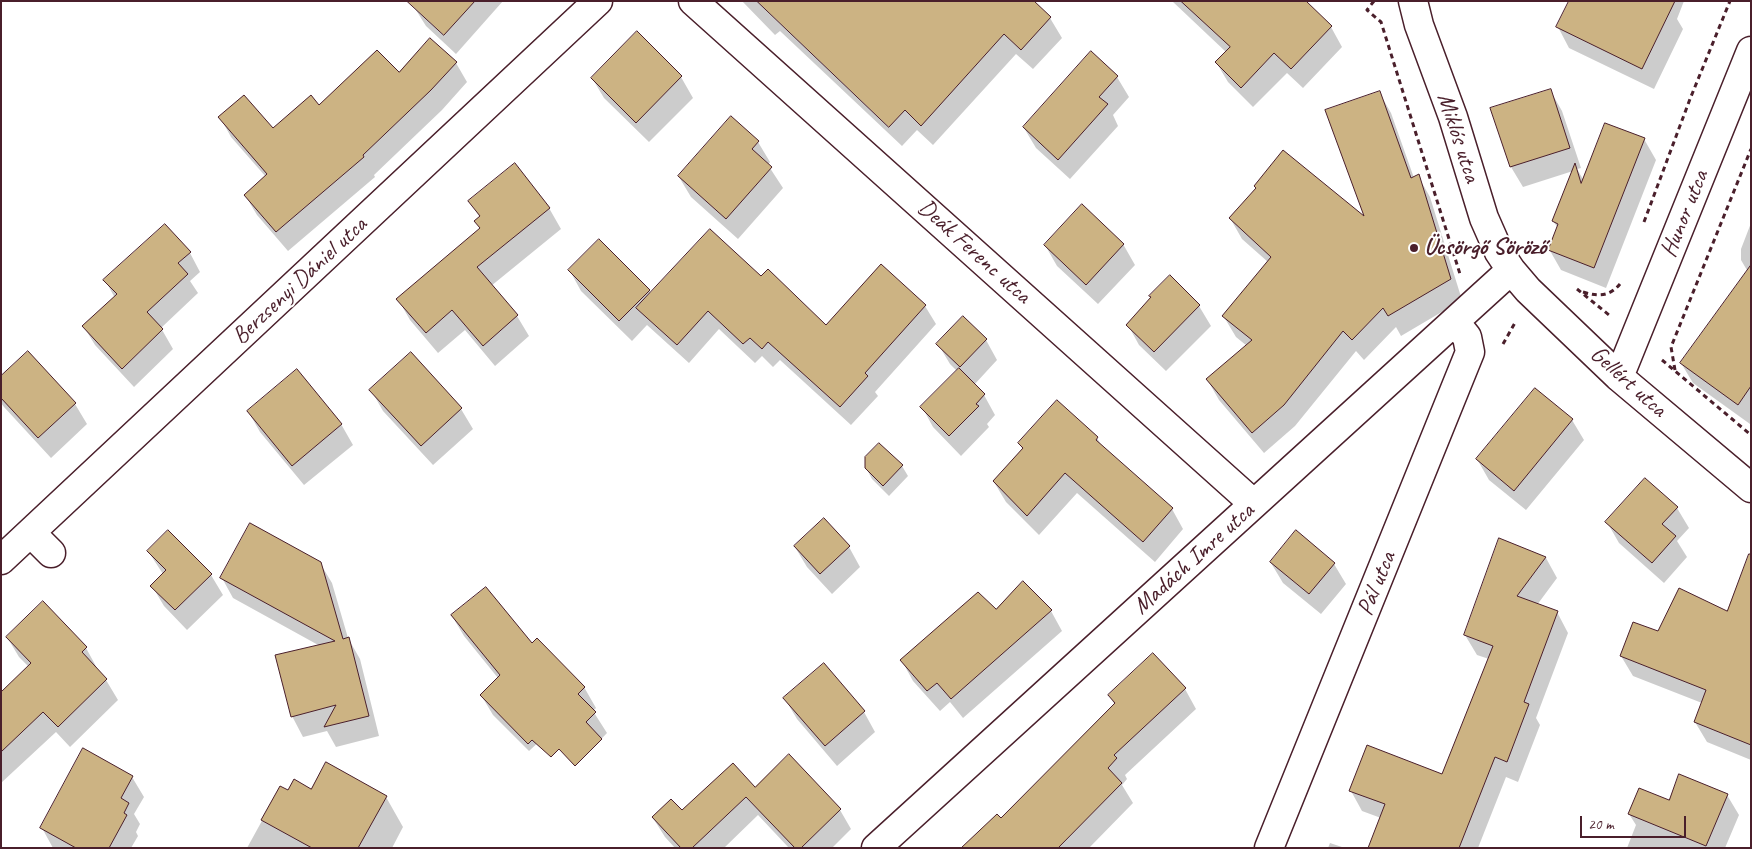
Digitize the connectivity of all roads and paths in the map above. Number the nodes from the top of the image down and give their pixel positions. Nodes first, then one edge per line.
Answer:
1 (598, 1) edge
2 (693, 1) edge
3 (1374, 1) edge
4 (1398, 1) edge
5 (1730, 1) edge
6 (1416, 13) edge
7 (1751, 51) edge
8 (1751, 149) edge
9 (1642, 227) dead end
10 (1511, 270) junction
11 (1621, 282) dead end
12 (1574, 286) dead end
13 (1581, 292) junction
14 (1480, 298) junction
15 (1455, 322) junction
16 (1635, 337) junction
17 (1675, 371) junction
18 (1619, 377) junction
19 (1751, 435) edge
20 (1751, 488) edge
21 (1254, 504) junction
22 (30, 533) junction
23 (51, 553) dead end
24 (1, 560) edge
25 (876, 848) edge
26 (1269, 848) edge

1 - 22 street, Berzsenyi Dániel utca
2 - 21 street, Deák Ferenc utca
3 - 14 path
4 - 6 street
5 - 9 path
6 - 10 street, Miklós utca
7 - 16 street, Hunor utca
8 - 17 path
10 - 14 street, Madách Imre utca
10 - 18 street, Gellért utca
11 - 13 path
12 - 13 path
13 - 16 path
14 - 15 street, Madách Imre utca
15 - 21 street, Madách Imre utca
15 - 26 street, Pál utca
16 - 17 path
16 - 18 street, Hunor utca
17 - 19 path
18 - 20 street, Gellért utca
21 - 25 street, Madách Imre utca
22 - 23 street
22 - 24 street, Berzsenyi Dániel utca

